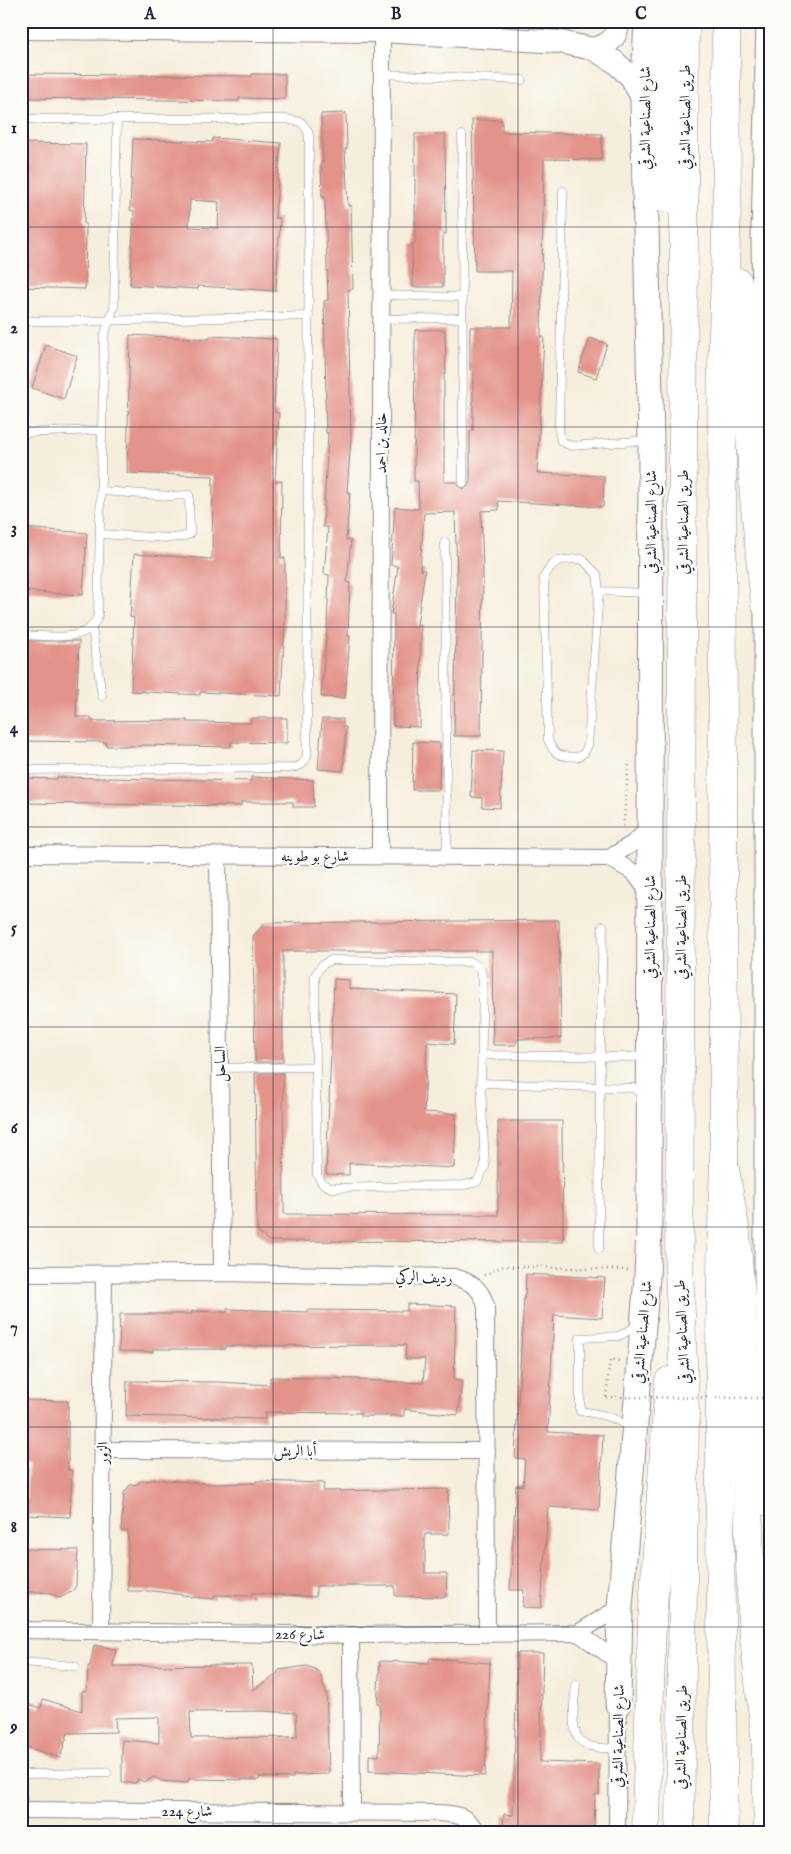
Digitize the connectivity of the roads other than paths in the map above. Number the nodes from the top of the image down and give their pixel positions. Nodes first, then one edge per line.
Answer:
1 (618, 21) edge
2 (647, 21) edge
3 (661, 21) edge
4 (685, 21) edge
5 (726, 21) edge
6 (769, 21) edge
7 (21, 28) edge
8 (382, 31) junction
9 (769, 46) edge
10 (593, 49) junction
11 (382, 74) junction
12 (522, 80) dead end
13 (643, 100) junction
14 (21, 119) edge
15 (117, 119) junction
16 (462, 135) dead end
17 (767, 169) edge
18 (562, 191) dead end
19 (727, 204) junction
20 (767, 232) edge
21 (381, 295) junction
22 (462, 297) junction
23 (309, 316) junction
24 (462, 318) junction
25 (381, 319) junction
26 (21, 321) edge
27 (108, 321) junction
28 (684, 375) junction
29 (768, 388) edge
30 (101, 430) junction
31 (21, 433) edge
32 (651, 440) junction
33 (770, 458) edge
34 (462, 483) dead end
35 (102, 491) junction
36 (770, 530) edge
37 (100, 534) junction
38 (445, 542) dead end
39 (598, 591) junction
40 (650, 593) junction
41 (765, 604) junction
42 (92, 628) junction
43 (21, 635) edge
44 (102, 696) dead end
45 (21, 770) edge
46 (768, 798) edge
47 (650, 828) junction
48 (21, 854) edge
49 (218, 856) junction
50 (380, 856) junction
51 (447, 856) junction
52 (609, 858) junction
53 (650, 893) junction
54 (769, 917) edge
55 (603, 926) dead end
56 (649, 1047) junction
57 (482, 1055) junction
58 (600, 1056) junction
59 (316, 1067) junction
60 (220, 1068) junction
61 (482, 1083) junction
62 (600, 1088) junction
63 (649, 1101) junction
64 (724, 1163) junction
65 (599, 1249) dead end
66 (679, 1270) junction
67 (222, 1273) junction
68 (21, 1274) edge
69 (104, 1274) junction
70 (643, 1322) junction
71 (770, 1392) edge
72 (634, 1432) junction
73 (103, 1450) junction
74 (487, 1451) junction
75 (660, 1509) junction
76 (623, 1572) junction
77 (620, 1607) junction
78 (21, 1630) edge
79 (101, 1632) junction
80 (487, 1633) junction
81 (578, 1633) junction
82 (351, 1635) junction
83 (21, 1662) edge
84 (619, 1662) junction
85 (75, 1666) dead end
86 (576, 1684) dead end
87 (618, 1704) joint
88 (764, 1734) junction
89 (618, 1749) junction
90 (106, 1773) dead end
91 (21, 1775) edge
92 (23, 1810) edge
93 (352, 1812) junction
94 (646, 1826) edge
95 (479, 1833) edge
96 (617, 1833) edge
97 (680, 1833) edge
98 (724, 1833) edge
99 (768, 1833) edge

1 - 10 main road
2 - 13 main road, شارع الصناعية الشرقي
3 - 28 highway
4 - 28 highway, طريق الصناعية الشرقي
5 - 19 highway
6 - 9 main road
7 - 8 main road
8 - 10 main road
8 - 11 street, خالد بن احمد
9 - 17 main road
10 - 13 main road
11 - 12 lane
11 - 21 street, خالد بن احمد
13 - 32 main road, شارع الصناعية الشرقي
14 - 15 lane
15 - 23 lane
15 - 27 lane
16 - 22 lane
17 - 20 main road
18 - 32 lane
19 - 41 highway
19 - 64 highway
20 - 29 main road
21 - 22 lane
21 - 25 street, خالد بن احمد
22 - 24 lane
23 - 27 lane
23 - 45 lane
24 - 25 lane
24 - 34 lane
25 - 50 street, خالد بن احمد
26 - 27 lane
27 - 30 lane
28 - 66 highway, طريق الصناعية الشرقي
29 - 33 main road
30 - 31 lane
30 - 35 lane
32 - 40 main road, شارع الصناعية الشرقي
35 - 37 lane
35 - 37 lane
36 - 41 main road
37 - 42 lane
38 - 51 lane
39 - 39 lane
39 - 40 lane
40 - 47 main road, شارع الصناعية الشرقي
41 - 46 main road
42 - 43 lane
42 - 44 lane
46 - 54 main road
47 - 52 street
47 - 53 main road, شارع الصناعية الشرقي
48 - 49 street, شارع بو طوينه
49 - 50 street, شارع بو طوينه
49 - 60 street, الساحل
50 - 51 street, شارع بو طوينه
51 - 52 street, شارع بو طوينه
52 - 53 street, شارع بو طوينه
53 - 56 main road, شارع الصناعية الشرقي
54 - 71 main road
55 - 58 lane
56 - 58 lane
56 - 63 main road, شارع الصناعية الشرقي
57 - 58 lane
57 - 59 lane
57 - 61 lane
58 - 62 lane
59 - 60 lane
59 - 61 lane
60 - 67 street, الساحل
61 - 62 lane
62 - 63 lane
62 - 65 lane
63 - 70 main road, شارع الصناعية الشرقي
64 - 88 highway
64 - 98 highway
66 - 75 highway
66 - 97 highway, طريق الصناعية الشرقي
67 - 69 street, رديف الركي
67 - 74 street, رديف الركي
68 - 69 street, رديف الركي
69 - 73 street, الزور
70 - 72 main road, شارع الصناعية الشرقي
70 - 72 lane
71 - 88 highway
72 - 76 main road, شارع الصناعية الشرقي
73 - 74 street, أبا الريش
73 - 79 street, الزور
74 - 80 street, رديف الركي
75 - 76 main road
75 - 94 highway
76 - 77 main road, شارع الصناعية الشرقي
77 - 81 street
77 - 84 main road, شارع الصناعية الشرقي
78 - 79 street, شارع 226
79 - 82 street, شارع 226
80 - 81 street, شارع 226
80 - 82 street, شارع 226
81 - 84 street
82 - 93 street
83 - 85 lane
84 - 87 main road, شارع الصناعية الشرقي
86 - 89 lane
87 - 89 street, شارع الصناعية الشرقي
88 - 99 highway
89 - 96 street, شارع الصناعية الشرقي
90 - 91 lane
91 - 92 lane
92 - 93 street, شارع 224
93 - 95 street, شارع 224

